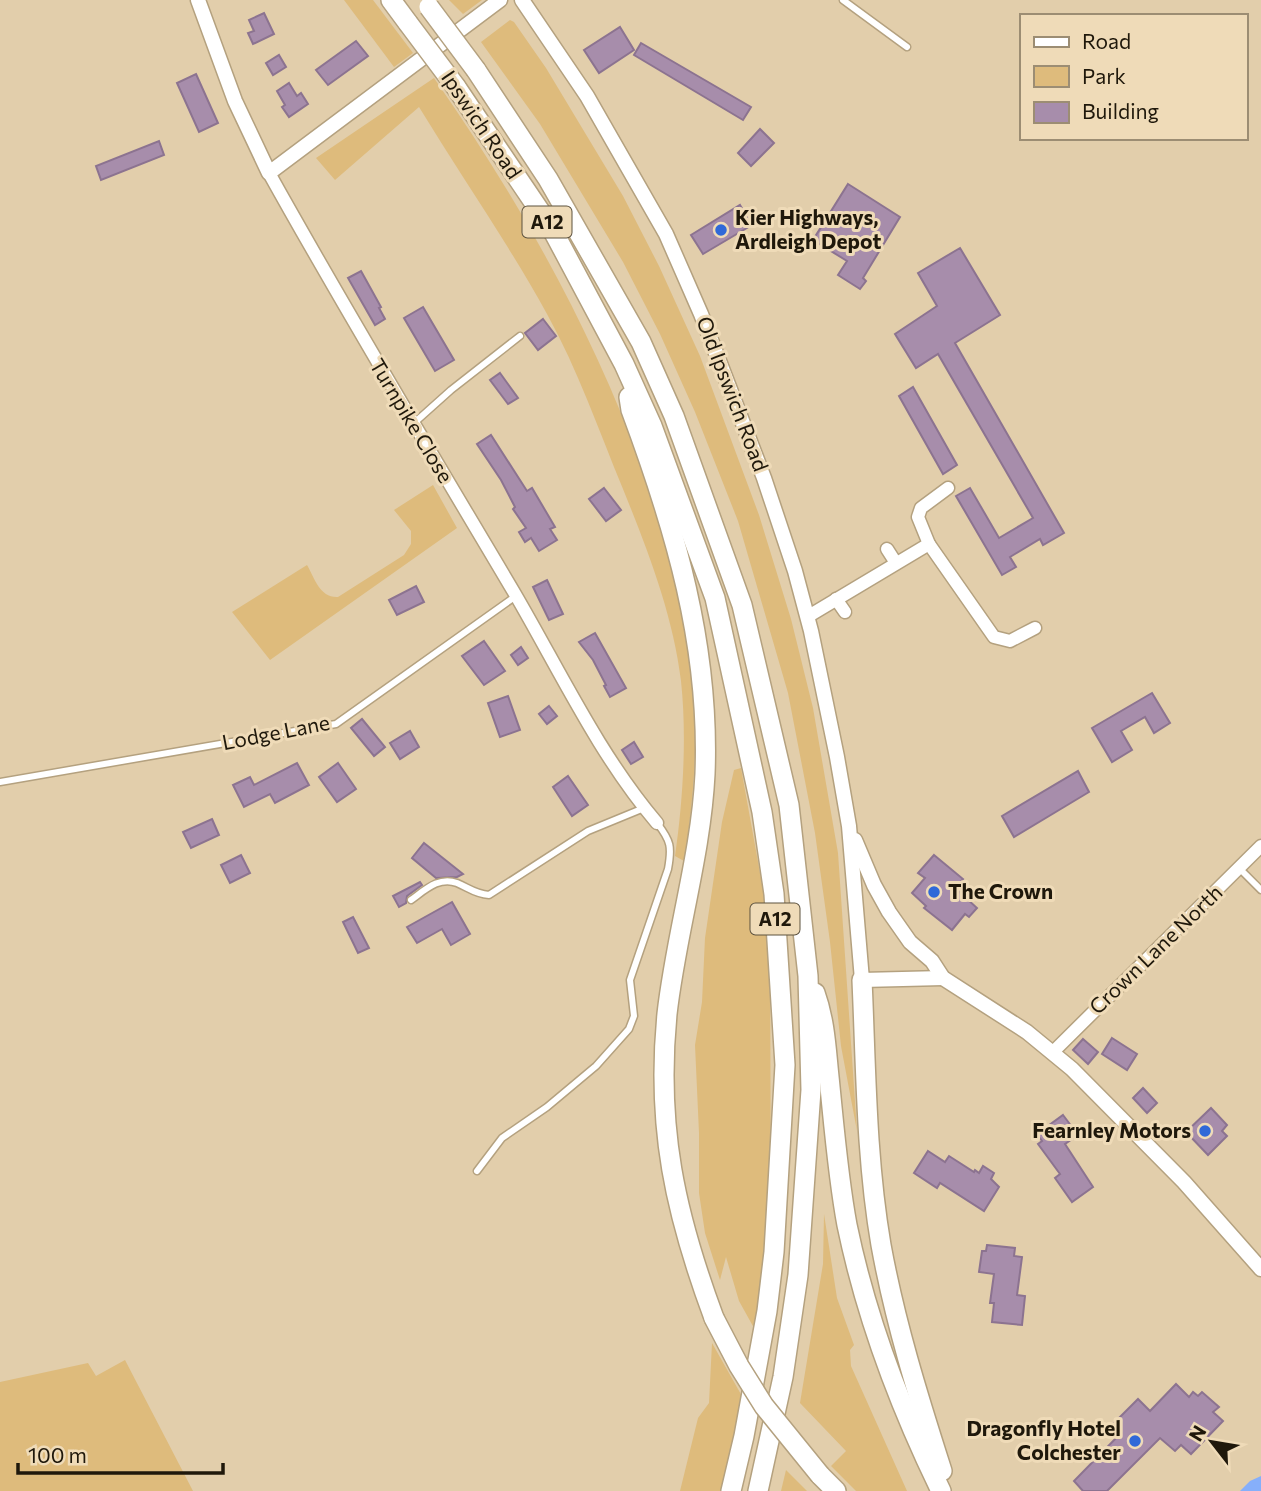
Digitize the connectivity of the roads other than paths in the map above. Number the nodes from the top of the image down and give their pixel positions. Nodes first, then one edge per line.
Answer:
1 (198, 0) edge
2 (391, 0) edge
3 (500, 0) edge
4 (522, 0) edge
5 (843, 0) edge
6 (426, 4) edge
7 (907, 47) dead end
8 (269, 173) junction
9 (520, 336) dead end
10 (624, 364) junction
11 (413, 424) junction
12 (948, 488) dead end
13 (929, 544) junction
14 (887, 549) dead end
15 (896, 563) junction
16 (516, 596) junction
17 (836, 599) junction
18 (845, 612) dead end
19 (807, 617) junction
20 (1035, 628) dead end
21 (0, 782) edge
22 (644, 807) junction
23 (657, 823) joint
24 (849, 826) junction
25 (1261, 846) edge
26 (1240, 869) junction
27 (1261, 890) edge
28 (411, 900) dead end
29 (808, 976) junction
30 (943, 978) junction
31 (862, 980) junction
32 (1052, 1053) junction
33 (477, 1171) dead end
34 (1261, 1269) edge
35 (731, 1491) edge
36 (758, 1491) edge
37 (836, 1491) edge
38 (941, 1491) edge
39 (948, 1491) edge

1 - 8 street, Turnpike Close
2 - 10 highway, Ipswich Road / A12, bridge
3 - 8 street
4 - 19 street, Old Ipswich Road
5 - 7 lane
6 - 29 highway, Ipswich Road / A12, bridge
8 - 11 street, Turnpike Close
9 - 11 lane
10 - 35 highway, A12
10 - 37 highway, A12, bridge
11 - 16 street, Turnpike Close
12 - 13 street
13 - 15 street
13 - 20 street
14 - 15 street
15 - 17 street
16 - 21 lane, Lodge Lane
16 - 22 street, Turnpike Close
17 - 18 street
17 - 19 street
19 - 24 street, Old Ipswich Road
22 - 23 street, Turnpike Close
22 - 28 lane
23 - 33 lane
24 - 30 street, Old Ipswich Road
24 - 31 street, Old Ipswich Road
25 - 26 street, Crown Lane North
26 - 27 lane
26 - 32 street, Crown Lane North
29 - 36 highway, A12
29 - 38 highway, A12
30 - 31 street
30 - 32 street, Old Ipswich Road
31 - 39 highway
32 - 34 street, Old Ipswich Road

